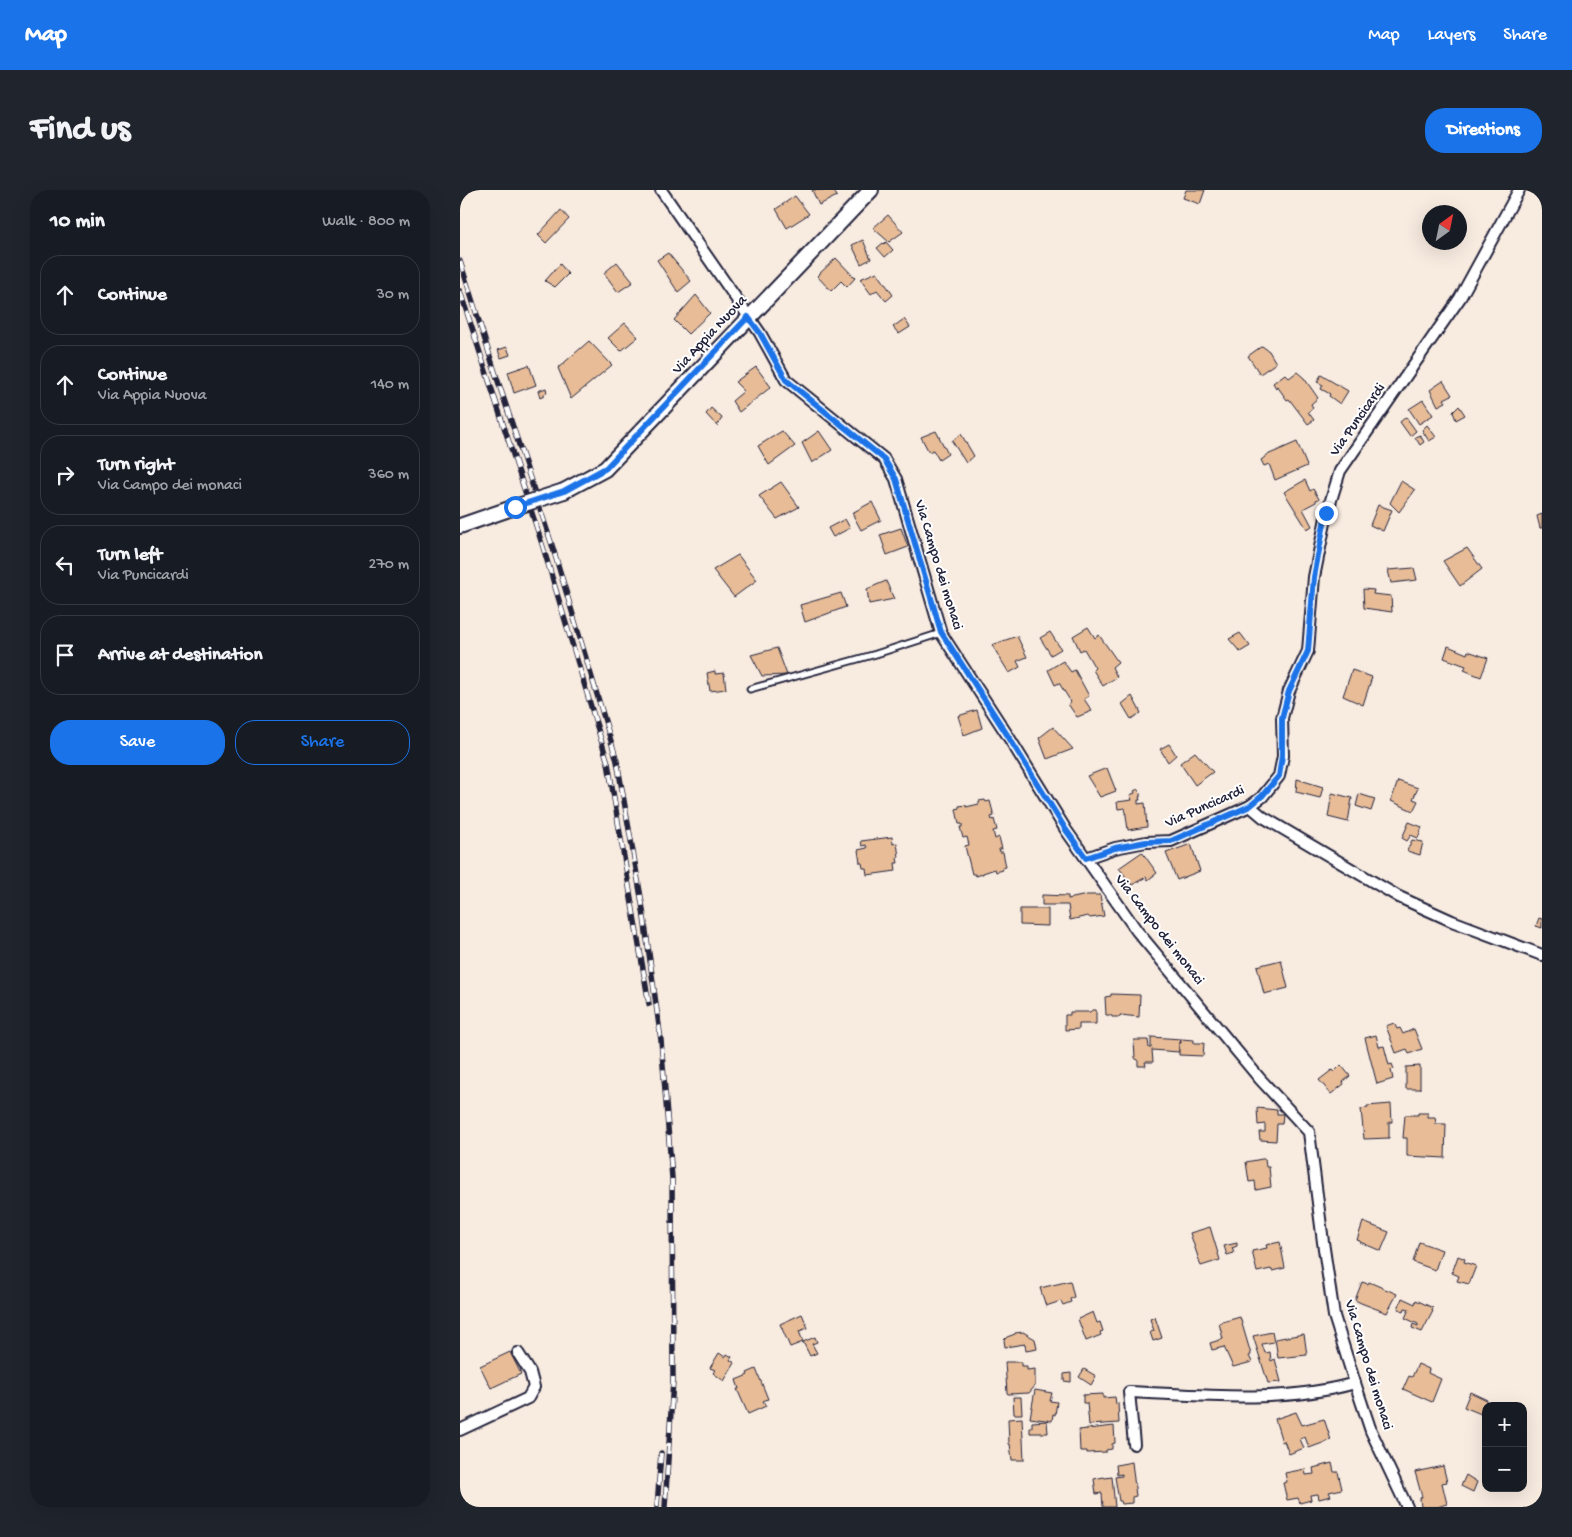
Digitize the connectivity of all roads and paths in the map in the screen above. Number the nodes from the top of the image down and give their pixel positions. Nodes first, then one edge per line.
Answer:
1 (660, 190) edge
2 (871, 190) edge
3 (1519, 190) edge
4 (748, 317) junction
5 (460, 526) edge
6 (941, 632) junction
7 (750, 689) dead end
8 (1250, 806) junction
9 (1086, 858) junction
10 (1542, 955) edge
11 (518, 1353) dead end
12 (1354, 1383) junction
13 (460, 1430) edge
14 (1134, 1444) dead end
15 (1407, 1507) edge

1 - 4 street, Via Campo dei monaci
2 - 4 street, Via Appia Nuova
3 - 8 street, Via Puncicardi
4 - 5 street, Via Appia Nuova, bridge
4 - 6 street, Via Campo dei monaci
6 - 7 lane
6 - 9 street, Via Campo dei monaci
8 - 9 street, Via Puncicardi
8 - 10 street
9 - 12 street, Via Campo dei monaci
11 - 13 street
12 - 14 street
12 - 15 street, Via Campo dei monaci

